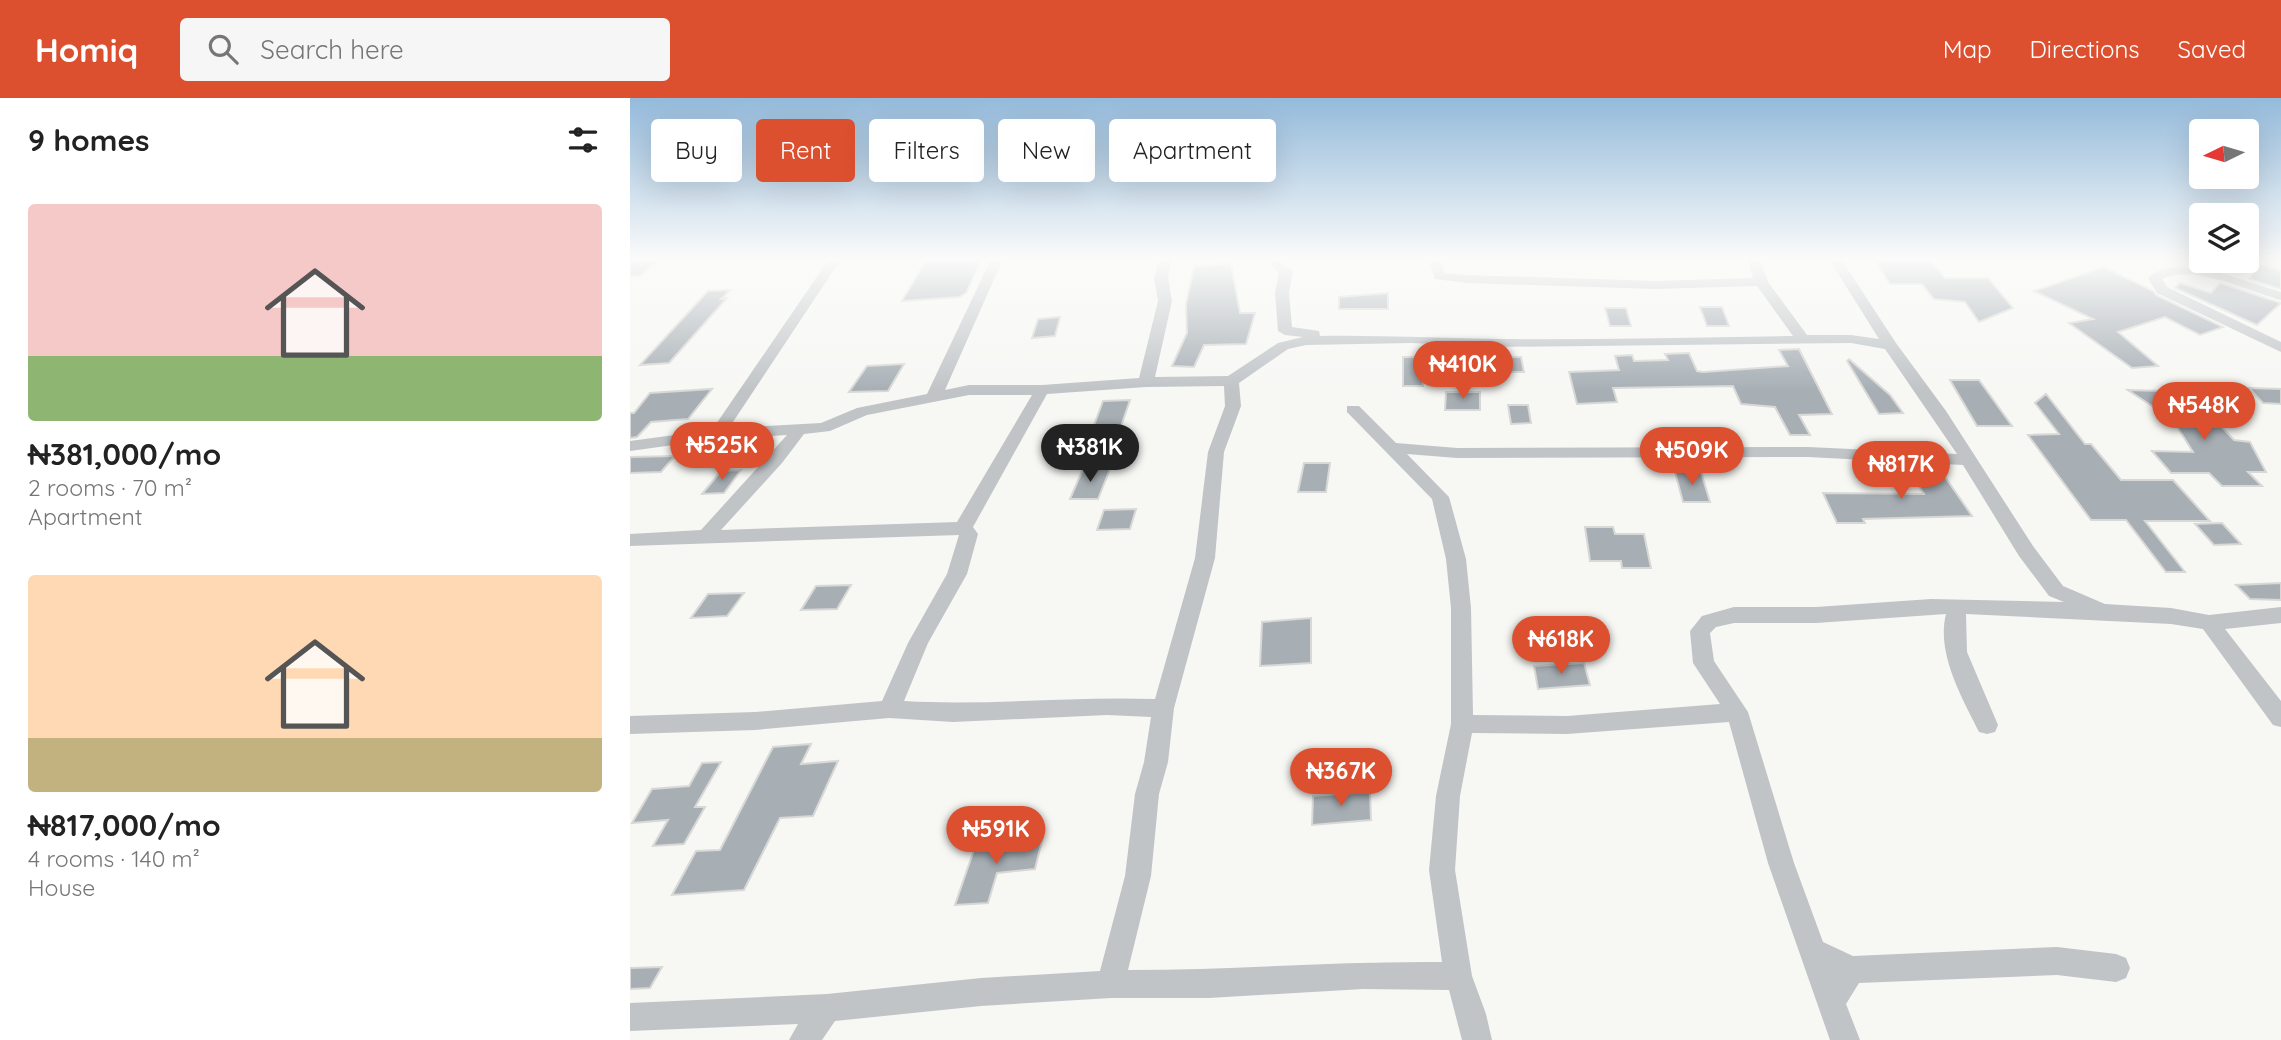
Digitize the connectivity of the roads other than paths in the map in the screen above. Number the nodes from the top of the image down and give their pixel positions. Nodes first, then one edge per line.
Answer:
1 (807, 303) edge
2 (976, 303) edge
3 (1165, 303) edge
4 (1283, 303) edge
5 (1776, 303) edge
6 (1864, 303) edge
7 (2189, 303) edge
8 (1364, 339) junction
9 (1804, 341) junction
10 (1890, 345) junction
11 (2281, 348) edge
12 (1231, 381) junction
13 (1146, 382) junction
14 (1042, 390) junction
15 (934, 394) junction
16 (1353, 409) dead end
17 (798, 431) junction
18 (718, 434) junction
19 (630, 446) edge
20 (1388, 447) junction
21 (1968, 460) junction
22 (962, 528) junction
23 (706, 535) junction
24 (630, 540) edge
25 (2056, 601) junction
26 (1955, 615) junction
27 (2281, 615) edge
28 (2208, 623) junction
29 (1163, 708) junction
30 (889, 709) junction
31 (1737, 712) junction
32 (2281, 718) edge
33 (1462, 724) junction
34 (630, 725) edge
35 (1987, 725) dead end
36 (1814, 951) junction
37 (2116, 968) dead end
38 (1852, 970) junction
39 (1458, 976) junction
40 (1111, 984) junction
41 (1831, 1002) junction
42 (827, 1008) junction
43 (630, 1017) edge
44 (804, 1040) edge
45 (1477, 1040) edge
46 (1845, 1040) edge

1 - 18 street
2 - 15 street
3 - 13 street
4 - 8 street
5 - 9 street
6 - 10 street
7 - 11 street
8 - 9 street
8 - 12 street
9 - 10 street
10 - 21 street
12 - 13 street
12 - 29 street
13 - 14 street
14 - 15 street
14 - 22 street
15 - 17 street
16 - 20 street
17 - 18 street
17 - 23 street
18 - 19 street
20 - 21 street
20 - 33 street
21 - 25 street
22 - 23 street
22 - 30 street
23 - 24 street
25 - 26 street
25 - 28 street
26 - 31 street
26 - 35 street
27 - 28 street
28 - 32 street
29 - 30 street
29 - 40 street
30 - 34 street
31 - 33 street
31 - 36 street
33 - 39 street
36 - 38 street
36 - 41 street
37 - 38 street
38 - 41 street
39 - 40 street
39 - 45 street
40 - 42 street
41 - 46 street
42 - 43 street
42 - 44 street

